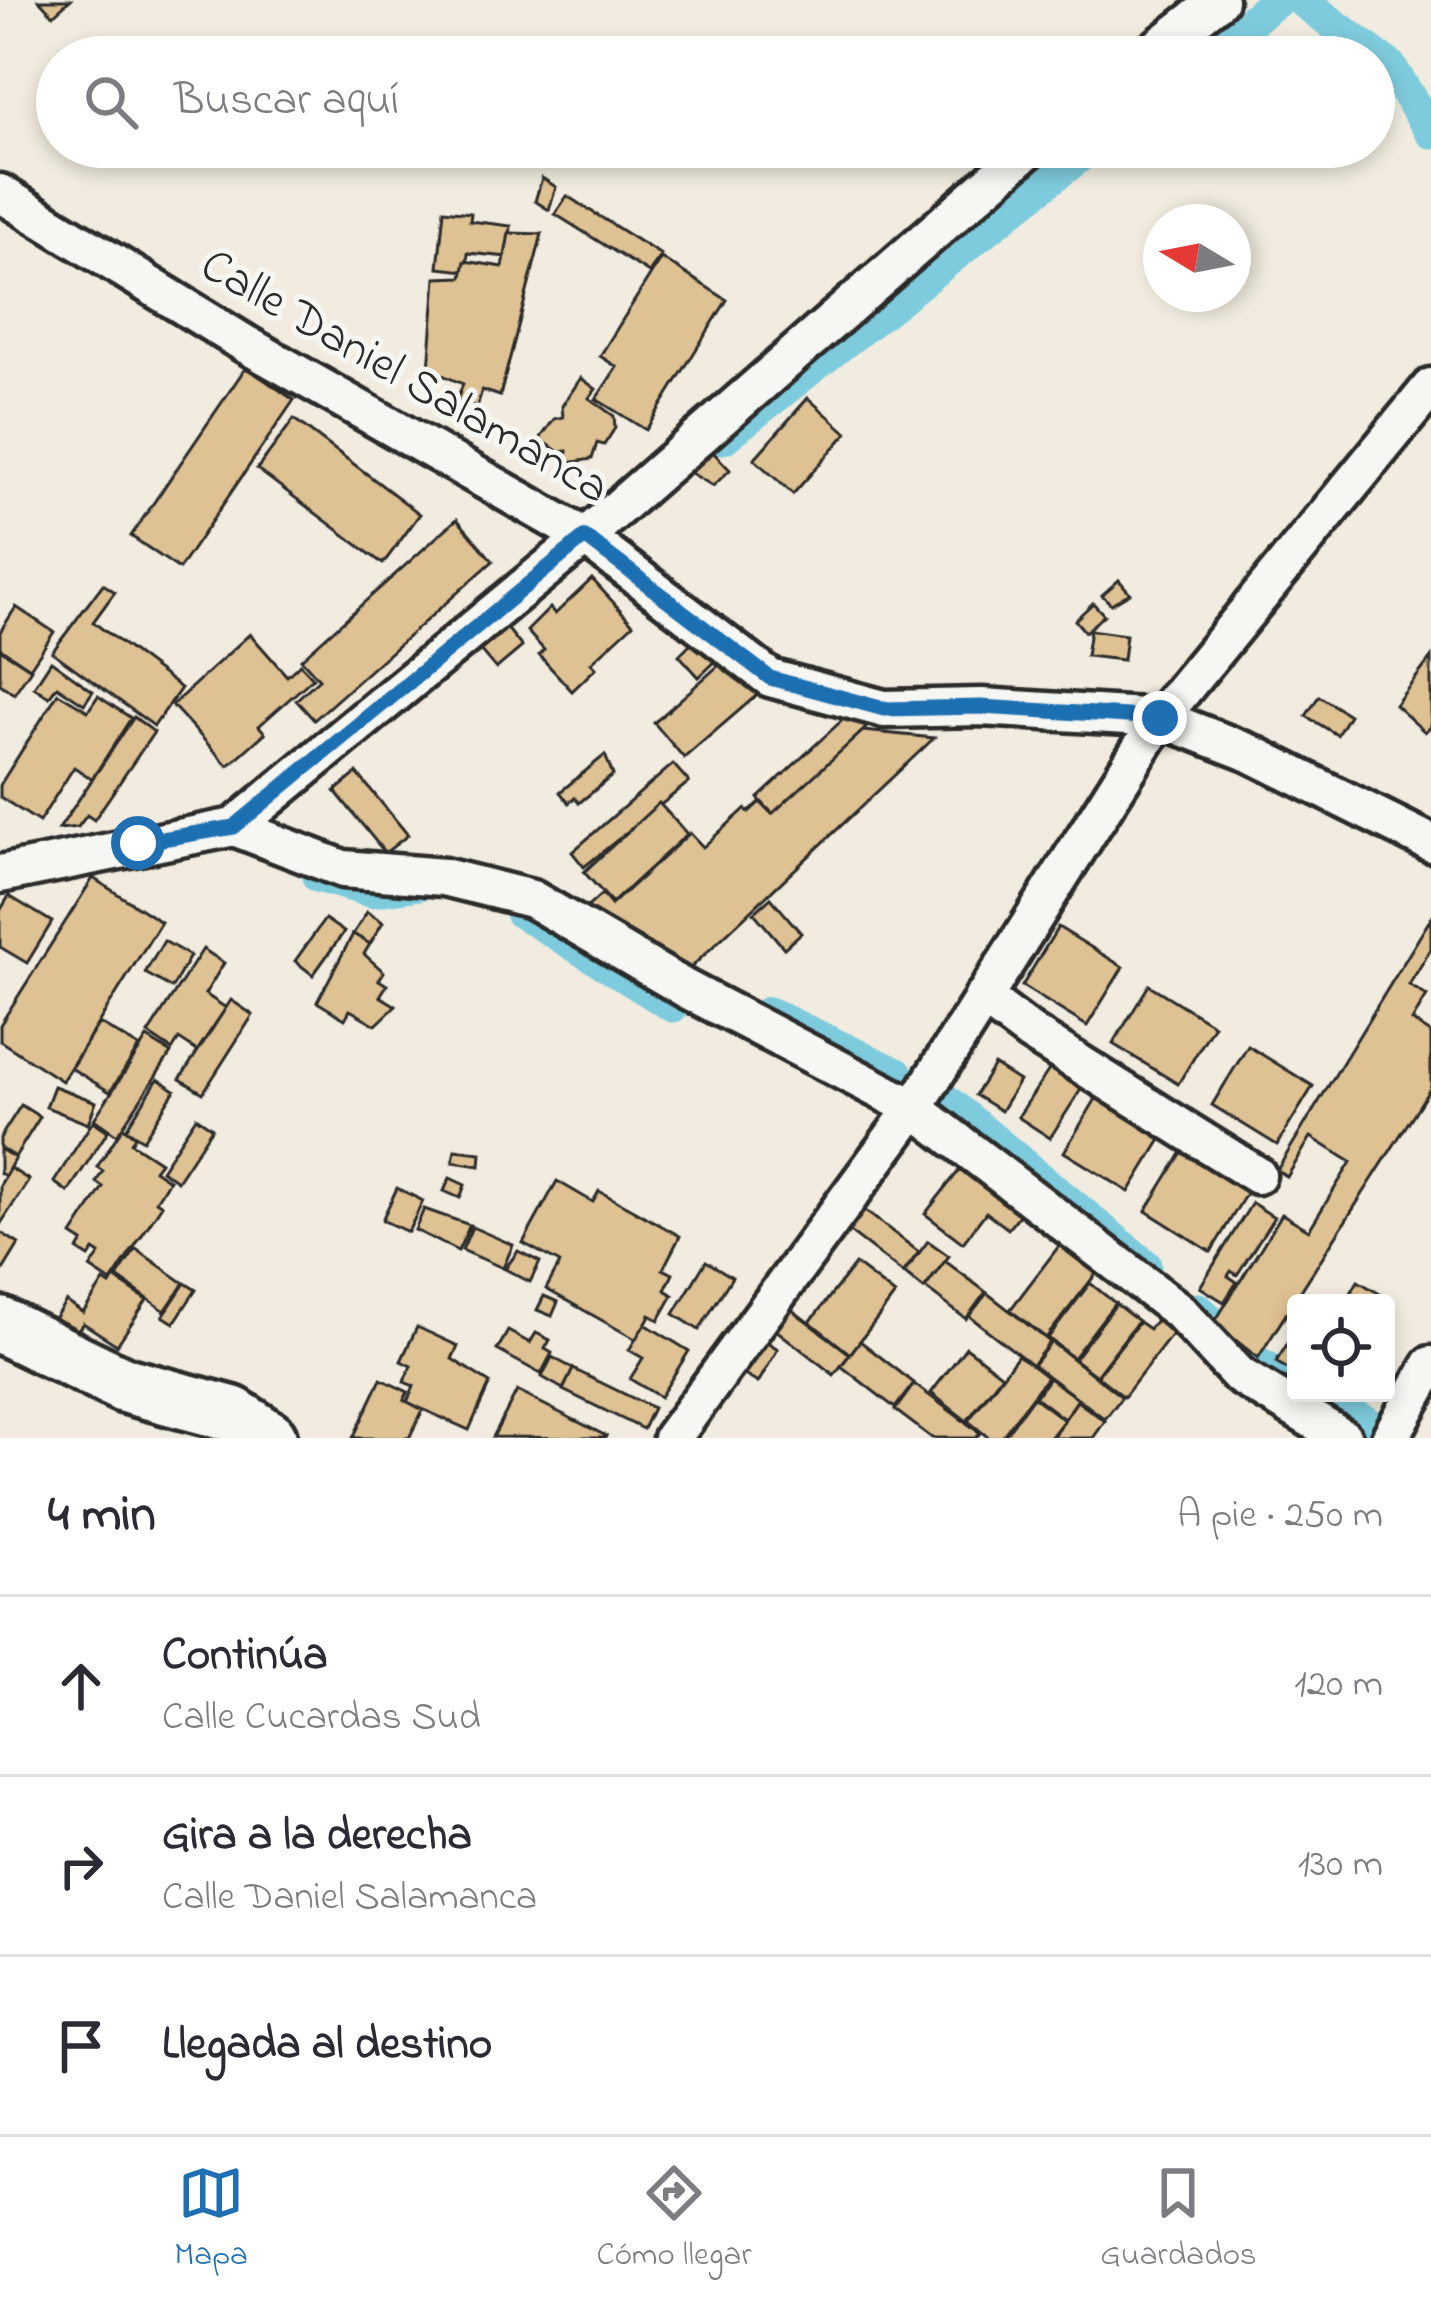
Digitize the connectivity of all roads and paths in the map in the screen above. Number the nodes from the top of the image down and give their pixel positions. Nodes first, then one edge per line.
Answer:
1 (1219, 0) edge
2 (1173, 36) edge
3 (1006, 168) edge
4 (0, 193) edge
5 (1431, 387) edge
6 (585, 537) junction
7 (1160, 718) junction
8 (234, 827) junction
9 (1431, 842) edge
10 (0, 874) edge
11 (983, 997) junction
12 (914, 1108) junction
13 (1257, 1175) dead end
14 (0, 1325) edge
15 (1431, 1365) edge
16 (269, 1438) edge
17 (672, 1438) edge
18 (1342, 1438) edge
19 (1390, 1438) edge

1 - 2 street
3 - 6 street
4 - 6 street, Calle Daniel Salamanca
5 - 7 street
6 - 7 street, Calle Daniel Salamanca
6 - 8 street
7 - 9 street, Calle Daniel Salamanca
7 - 11 street
8 - 10 street
8 - 12 street
11 - 12 street
11 - 13 street
12 - 17 street
12 - 18 street
14 - 16 main road
15 - 19 street

